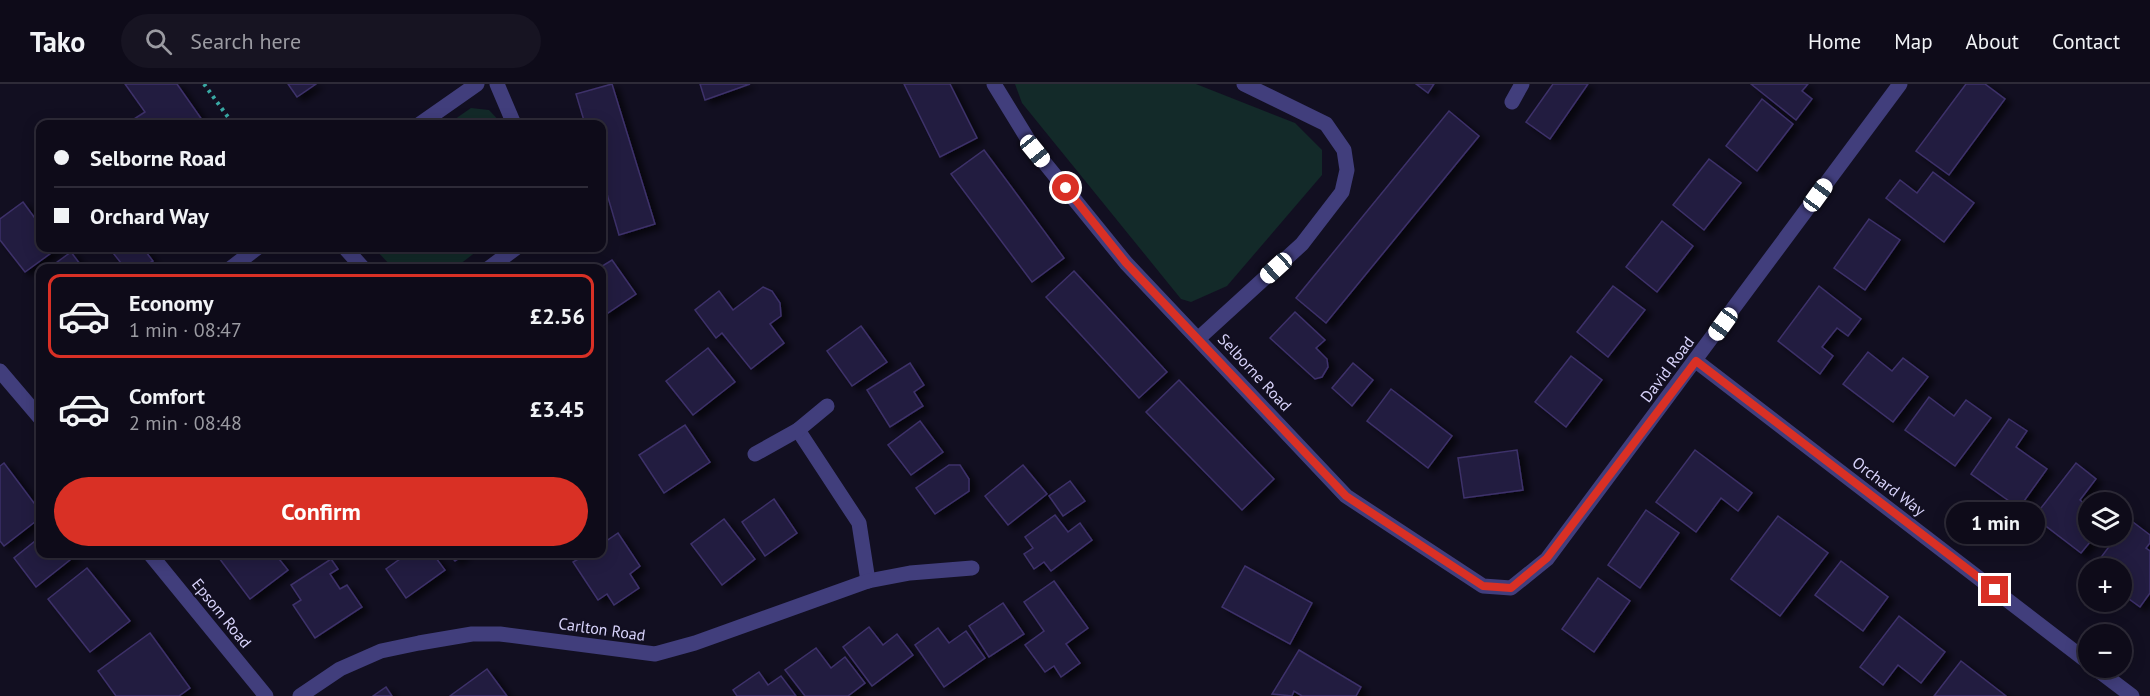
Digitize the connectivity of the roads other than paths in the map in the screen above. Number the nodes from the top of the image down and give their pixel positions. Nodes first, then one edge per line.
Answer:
1 (477, 84) edge
2 (497, 84) edge
3 (994, 84) edge
4 (1244, 84) edge
5 (1522, 84) edge
6 (1900, 84) edge
7 (1512, 102) dead end
8 (426, 120) edge
9 (512, 120) edge
10 (252, 252) edge
11 (349, 252) edge
12 (511, 252) edge
13 (236, 264) edge
14 (359, 264) edge
15 (494, 264) edge
16 (1199, 338) junction
17 (1696, 361) junction
18 (0, 370) edge
19 (827, 406) dead end
20 (36, 413) edge
21 (798, 430) junction
22 (755, 454) dead end
23 (153, 558) edge
24 (1547, 558) joint
25 (972, 568) dead end
26 (868, 581) junction
27 (2078, 654) edge
28 (2108, 678) edge
29 (266, 696) edge
30 (300, 696) edge
31 (2132, 696) edge

1 - 8 street
2 - 9 street
3 - 16 street, Selborne Road
4 - 16 street
5 - 7 street
6 - 17 street, David Road
10 - 13 street
11 - 14 street
12 - 15 street
16 - 24 street, Selborne Road
17 - 24 street, David Road
17 - 27 street, Orchard Way
18 - 20 street
19 - 21 street
21 - 22 street
21 - 26 street
23 - 29 street, Epsom Road
25 - 26 street, Carlton Road
26 - 30 street, Carlton Road
28 - 31 street

